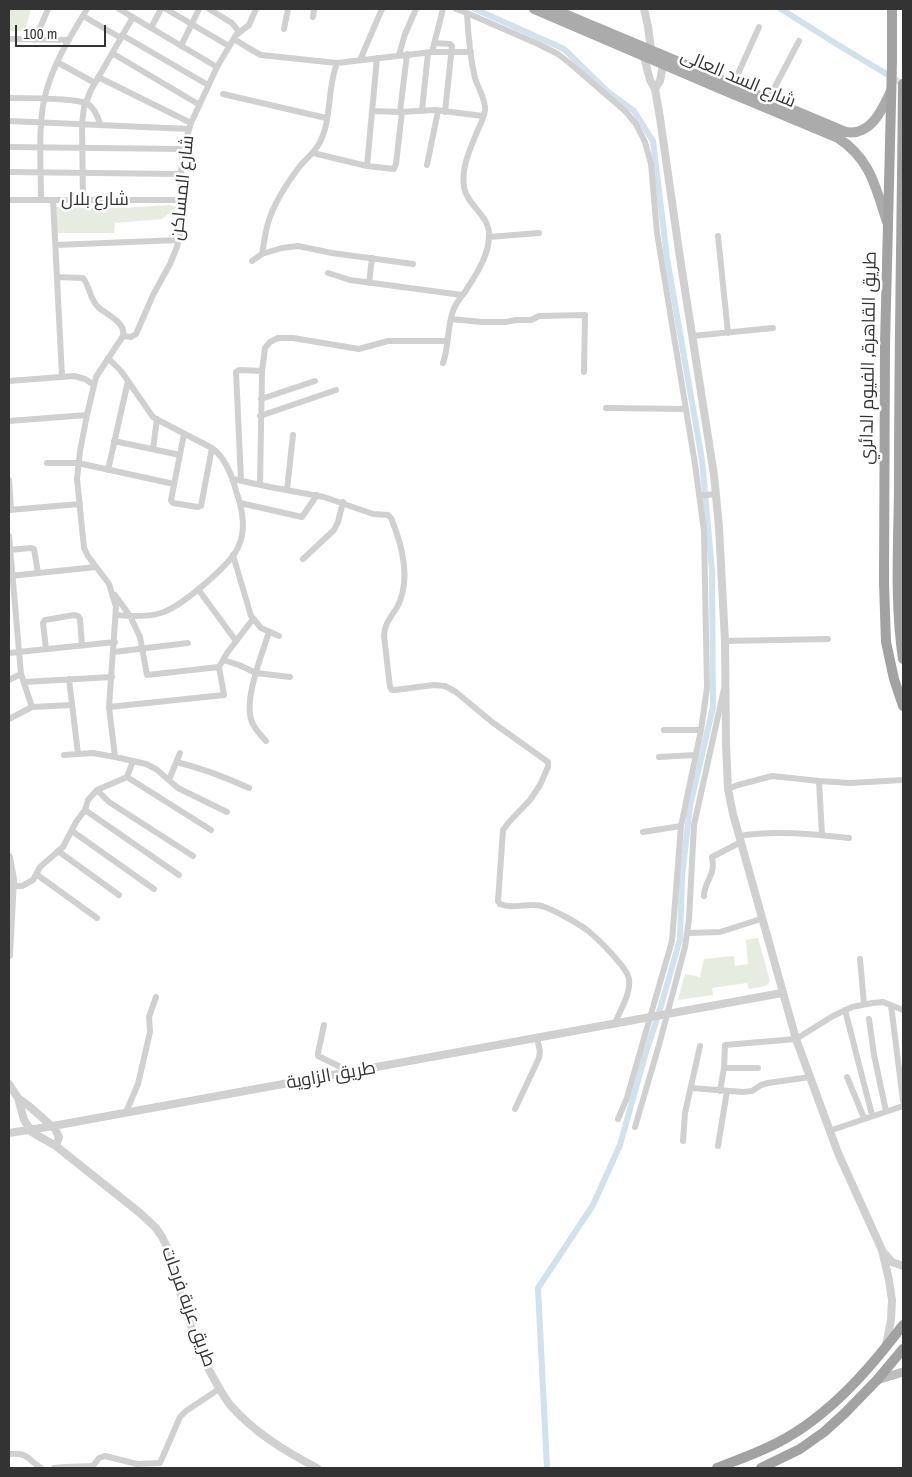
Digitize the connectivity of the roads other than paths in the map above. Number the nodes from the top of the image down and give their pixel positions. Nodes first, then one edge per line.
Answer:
1 (48, 9) edge
2 (87, 9) edge
3 (161, 9) edge
4 (166, 9) edge
5 (199, 9) edge
6 (209, 9) edge
7 (256, 9) edge
8 (288, 9) edge
9 (314, 9) edge
10 (382, 9) edge
11 (416, 9) edge
12 (443, 9) edge
13 (456, 9) edge
14 (534, 9) edge
15 (644, 9) edge
16 (892, 9) edge
17 (123, 10) edge
18 (221, 12) edge
19 (468, 13) junction
20 (556, 13) edge
21 (83, 16) junction
22 (133, 17) junction
23 (313, 18) dead end
24 (192, 24) junction
25 (758, 27) dead end
26 (151, 28) junction
27 (284, 29) dead end
28 (239, 32) junction
29 (122, 37) junction
30 (234, 39) junction
31 (9, 40) edge
32 (35, 40) junction
33 (69, 40) junction
34 (799, 41) dead end
35 (435, 43) junction
36 (181, 46) junction
37 (229, 46) junction
38 (430, 52) junction
39 (452, 52) junction
40 (471, 52) junction
41 (112, 53) junction
42 (406, 54) junction
43 (648, 54) junction
44 (399, 56) junction
45 (377, 58) junction
46 (360, 60) junction
47 (57, 62) junction
48 (338, 63) junction
49 (662, 65) junction
50 (217, 67) junction
51 (97, 80) junction
52 (718, 83) junction
53 (903, 84) edge
54 (208, 85) junction
55 (732, 85) junction
56 (655, 89) junction
57 (891, 90) junction
58 (223, 94) dead end
59 (9, 98) edge
60 (44, 99) junction
61 (768, 100) junction
62 (903, 101) edge
63 (86, 103) junction
64 (198, 104) junction
65 (422, 110) junction
66 (372, 111) junction
67 (442, 111) junction
68 (401, 112) junction
69 (483, 116) junction
70 (326, 118) junction
71 (903, 120) edge
72 (9, 121) edge
73 (41, 122) junction
74 (82, 124) junction
75 (100, 124) junction
76 (190, 126) junction
77 (9, 147) edge
78 (41, 147) junction
79 (82, 148) junction
80 (183, 149) junction
81 (313, 153) junction
82 (427, 165) dead end
83 (367, 166) junction
84 (9, 172) edge
85 (41, 172) junction
86 (83, 172) junction
87 (181, 174) junction
88 (9, 200) edge
89 (41, 200) junction
90 (53, 200) junction
91 (83, 200) junction
92 (180, 200) junction
93 (887, 222) junction
94 (902, 224) edge
95 (539, 233) dead end
96 (718, 236) dead end
97 (489, 237) junction
98 (179, 240) junction
99 (56, 245) junction
100 (262, 254) junction
101 (372, 258) junction
102 (252, 260) dead end
103 (413, 264) dead end
104 (328, 274) dead end
105 (57, 277) junction
106 (369, 282) junction
107 (462, 296) junction
108 (451, 319) junction
109 (773, 328) dead end
110 (728, 333) junction
111 (123, 336) junction
112 (692, 336) junction
113 (447, 341) junction
114 (885, 344) junction
115 (902, 344) edge
116 (108, 358) junction
117 (443, 363) dead end
118 (262, 371) junction
119 (584, 372) dead end
120 (62, 376) junction
121 (9, 381) edge
122 (128, 381) junction
123 (315, 381) dead end
124 (94, 385) junction
125 (336, 390) dead end
126 (262, 399) junction
127 (606, 408) dead end
128 (686, 409) junction
129 (87, 415) junction
130 (260, 416) junction
131 (156, 419) junction
132 (9, 421) edge
133 (184, 434) junction
134 (293, 435) dead end
135 (114, 441) junction
136 (212, 448) junction
137 (152, 449) junction
138 (180, 455) junction
139 (47, 463) dead end
140 (78, 463) junction
141 (108, 470) junction
142 (232, 479) junction
143 (9, 480) edge
144 (242, 480) junction
145 (174, 484) junction
146 (260, 485) junction
147 (287, 490) junction
148 (317, 495) junction
149 (707, 495) junction
150 (343, 502) junction
151 (80, 504) junction
152 (240, 504) junction
153 (10, 510) edge
154 (9, 536) edge
155 (9, 550) edge
156 (234, 555) junction
157 (303, 559) dead end
158 (96, 567) junction
159 (38, 573) junction
160 (11, 576) edge
161 (198, 589) junction
162 (112, 592) junction
163 (116, 615) junction
164 (130, 616) junction
165 (253, 619) junction
166 (269, 632) junction
167 (278, 636) dead end
168 (828, 639) dead end
169 (236, 641) junction
170 (725, 641) junction
171 (114, 642) junction
172 (188, 643) dead end
173 (82, 645) junction
174 (143, 648) junction
175 (46, 649) junction
176 (19, 652) junction
177 (114, 652) junction
178 (9, 653) edge
179 (903, 659) edge
180 (222, 660) junction
181 (219, 667) junction
182 (256, 673) junction
183 (22, 674) junction
184 (112, 677) junction
185 (290, 677) dead end
186 (69, 679) junction
187 (9, 680) edge
188 (24, 682) junction
189 (725, 683) junction
190 (72, 705) junction
191 (903, 706) edge
192 (32, 707) junction
193 (109, 707) junction
194 (9, 719) edge
195 (664, 730) dead end
196 (701, 730) junction
197 (266, 740) dead end
198 (180, 753) dead end
199 (64, 754) dead end
200 (78, 754) junction
201 (695, 755) junction
202 (115, 757) junction
203 (659, 757) dead end
204 (133, 761) junction
205 (176, 762) junction
206 (127, 777) junction
207 (169, 780) junction
208 (903, 780) edge
209 (819, 781) junction
210 (249, 788) dead end
211 (728, 789) junction
212 (97, 790) junction
213 (85, 810) junction
214 (227, 812) dead end
215 (681, 826) junction
216 (211, 830) dead end
217 (72, 831) junction
218 (644, 832) dead end
219 (822, 835) junction
220 (849, 838) dead end
221 (740, 839) junction
222 (58, 851) junction
223 (193, 856) dead end
224 (9, 857) edge
225 (36, 874) junction
226 (178, 875) dead end
227 (12, 882) edge
228 (154, 889) dead end
229 (119, 895) dead end
230 (704, 896) dead end
231 (97, 918) dead end
232 (762, 919) junction
233 (688, 933) junction
234 (9, 955) edge
235 (860, 959) dead end
236 (782, 993) junction
237 (156, 997) dead end
238 (864, 1004) junction
239 (891, 1005) junction
240 (845, 1010) junction
241 (903, 1010) edge
242 (666, 1014) junction
243 (652, 1016) junction
244 (869, 1019) dead end
245 (615, 1023) junction
246 (324, 1025) dead end
247 (537, 1038) junction
248 (796, 1039) junction
249 (700, 1046) dead end
250 (724, 1068) junction
251 (758, 1068) dead end
252 (352, 1072) junction
253 (810, 1077) junction
254 (848, 1077) dead end
255 (9, 1084) edge
256 (691, 1088) junction
257 (724, 1091) junction
258 (18, 1098) junction
259 (903, 1100) edge
260 (903, 1106) edge
261 (514, 1109) dead end
262 (886, 1111) junction
263 (126, 1112) junction
264 (872, 1115) junction
265 (864, 1118) junction
266 (618, 1119) dead end
267 (53, 1126) junction
268 (634, 1127) dead end
269 (30, 1130) junction
270 (829, 1131) junction
271 (9, 1132) edge
272 (683, 1141) dead end
273 (56, 1146) junction
274 (718, 1146) dead end
275 (882, 1250) junction
276 (903, 1266) edge
277 (903, 1325) edge
278 (884, 1349) junction
279 (903, 1349) edge
280 (903, 1372) edge
281 (877, 1380) junction
282 (219, 1389) junction
283 (9, 1454) edge
284 (41, 1468) edge
285 (54, 1468) edge
286 (317, 1468) edge
287 (716, 1468) edge
288 (761, 1468) edge

1 - 32 street
2 - 21 street
3 - 26 street
4 - 24 street
5 - 24 street
6 - 18 street
7 - 28 street, شارع المساكن
8 - 27 street
9 - 23 street
10 - 46 street
11 - 44 street
12 - 35 street
13 - 19 street
14 - 20 main road, شارع السد العالى
15 - 43 street
16 - 57 highway, طريق القاهرة, الفيوم الدائري
17 - 22 street
18 - 28 street
19 - 40 street
19 - 128 street
20 - 43 main road, شارع السد العالى
21 - 29 street
21 - 33 street
22 - 26 street
22 - 29 street
24 - 36 street
24 - 37 street
25 - 55 street
26 - 36 street
28 - 30 street, شارع المساكن
29 - 41 street
29 - 54 street
30 - 37 street, شارع المساكن
30 - 48 street
31 - 32 street
32 - 33 street
33 - 47 street
34 - 61 street
35 - 38 street
35 - 39 street
36 - 50 street
37 - 50 street, شارع المساكن
38 - 39 street
38 - 42 street
38 - 65 street
39 - 40 street
39 - 67 street
40 - 69 street
41 - 51 street
41 - 64 street
42 - 44 street
42 - 68 street
43 - 49 main road, شارع السد العالى
43 - 52 main road, شارع السد العالى
43 - 56 street
44 - 45 street
45 - 46 street
45 - 66 street
46 - 48 street
47 - 51 street
47 - 60 street
48 - 70 street
49 - 52 main road, شارع السد العالى
49 - 56 street
50 - 54 street, شارع المساكن
51 - 63 street
51 - 76 street
52 - 55 main road, شارع السد العالى
52 - 93 main road, شارع السد العالى
53 - 62 highway, طريق القاهرة, الفيوم الدائري
54 - 64 street, شارع المساكن
55 - 61 main road, شارع السد العالى
56 - 112 street
57 - 61 main road, شارع السد العالى
57 - 93 highway, طريق القاهرة, الفيوم الدائري
58 - 70 street
59 - 60 street
60 - 63 street
60 - 73 street
62 - 71 highway, طريق القاهرة, الفيوم الدائري
63 - 74 street
63 - 75 street
64 - 76 street, شارع المساكن
65 - 67 street
65 - 68 street
66 - 68 street
66 - 83 street
67 - 69 street
67 - 82 street
68 - 83 street
69 - 97 street
70 - 81 street
71 - 94 highway, طريق القاهرة, الفيوم الدائري
72 - 73 street
73 - 74 street
73 - 78 street
74 - 75 street
74 - 79 street
75 - 76 street
76 - 80 street, شارع المساكن
77 - 78 street
78 - 79 street
78 - 85 street
79 - 80 street
79 - 86 street
80 - 87 street, شارع المساكن
81 - 83 street
81 - 100 street
84 - 85 street
85 - 86 street
85 - 89 street
86 - 87 street
86 - 91 street
87 - 92 street, شارع المساكن
88 - 89 street, شارع بلال
89 - 90 street, شارع بلال
90 - 91 street, شارع بلال
90 - 99 street
91 - 92 street, شارع بلال
92 - 98 street, شارع المساكن
93 - 114 highway, طريق القاهرة, الفيوم الدائري
94 - 115 highway, طريق القاهرة, الفيوم الدائري
95 - 97 street
96 - 110 street
97 - 107 street
98 - 99 street
98 - 111 street, شارع المساكن
99 - 105 street
100 - 101 street
100 - 102 street
101 - 103 street
101 - 106 street
104 - 106 street
105 - 111 street
105 - 120 street
106 - 107 street
107 - 108 street
108 - 113 street
108 - 119 street
109 - 110 street
110 - 112 street
111 - 116 street
112 - 149 street
113 - 117 street
113 - 118 street
114 - 115 highway
114 - 191 highway, طريق القاهرة, الفيوم الدائري
115 - 179 highway, طريق القاهرة, الفيوم الدائري
116 - 122 street
116 - 124 street
118 - 126 street
118 - 144 street
120 - 121 street
120 - 124 street
122 - 131 street
122 - 135 street
123 - 126 street
124 - 129 street
125 - 130 street
126 - 130 street
127 - 128 street
128 - 149 street
129 - 132 street
129 - 140 street
130 - 146 street
131 - 133 street
131 - 137 street
133 - 136 street
133 - 138 street
134 - 147 street
135 - 137 street
135 - 141 street
136 - 142 street
136 - 145 street
137 - 138 street
138 - 145 street
139 - 140 street
140 - 141 street
140 - 151 street
141 - 145 street
142 - 144 street
142 - 152 street
143 - 153 street
144 - 146 street
146 - 147 street
147 - 148 street
148 - 150 street
148 - 152 street
149 - 170 street
149 - 196 street
150 - 157 street
150 - 245 street
151 - 153 street
151 - 158 street
152 - 156 street
154 - 155 street
155 - 159 street
155 - 160 street
156 - 161 street
156 - 165 street
158 - 159 street
158 - 162 street
159 - 160 street
160 - 176 street
161 - 164 street
161 - 169 street
162 - 163 street
162 - 164 street
163 - 164 street
163 - 171 street
164 - 174 street
165 - 166 street
165 - 169 street
166 - 167 street
166 - 182 street
168 - 170 street
169 - 180 street
170 - 189 street
171 - 173 street
171 - 177 street
172 - 174 street
173 - 175 street
173 - 175 street
174 - 177 street
174 - 181 street
175 - 176 street
176 - 178 street
176 - 183 street
177 - 184 street
180 - 181 street
180 - 182 street
181 - 193 street
182 - 185 street
182 - 197 street
183 - 187 street
183 - 188 street
184 - 186 street
184 - 193 street
186 - 188 street
186 - 190 street
188 - 192 street
189 - 211 street
189 - 233 street
190 - 192 street
190 - 200 street
192 - 194 street
193 - 202 street
195 - 196 street
196 - 201 street
198 - 205 street
199 - 200 street
200 - 202 street
201 - 203 street
201 - 215 street
202 - 204 street
204 - 206 street
204 - 207 street
205 - 207 street
205 - 210 street
206 - 212 street
206 - 216 street
207 - 214 street
208 - 209 street
209 - 211 street
209 - 219 street
211 - 221 street
212 - 213 street
212 - 223 street
213 - 217 street
213 - 226 street
215 - 218 street
215 - 243 street
217 - 222 street
217 - 228 street
219 - 220 street
219 - 221 street
221 - 230 street
221 - 232 street
222 - 225 street
222 - 229 street
224 - 227 street
225 - 227 street
225 - 231 street
227 - 234 street
232 - 233 street
232 - 236 street
233 - 242 street
235 - 238 street
236 - 242 street, طريق الزاوية
236 - 248 street
237 - 263 street
238 - 239 street
238 - 240 street
239 - 241 street
239 - 259 street
240 - 248 street
240 - 264 street
242 - 243 street, طريق الزاوية
242 - 268 street
243 - 245 street, طريق الزاوية
243 - 266 street
244 - 262 street
245 - 247 street, طريق الزاوية
246 - 252 street
247 - 252 street, طريق الزاوية
247 - 261 street
248 - 250 street
248 - 253 street
249 - 256 street
250 - 251 street
250 - 257 street
252 - 263 street, طريق الزاوية
253 - 257 street
253 - 270 street
254 - 265 street
255 - 258 street
256 - 257 street
256 - 272 street
257 - 274 street
258 - 267 street
258 - 269 street
260 - 262 street
262 - 264 street
263 - 267 street, طريق الزاوية
264 - 265 street
265 - 270 street
267 - 269 street, طريق الزاوية
267 - 273 street
269 - 271 street, طريق الزاوية
269 - 273 street, طريق عزبة فرحات
270 - 275 street
273 - 282 street, طريق عزبة فرحات
275 - 276 street
275 - 278 street
277 - 278 highway
278 - 287 highway
279 - 281 highway
280 - 281 main road
281 - 288 highway
282 - 285 street
282 - 286 street, طريق عزبة فرحات
283 - 284 street

